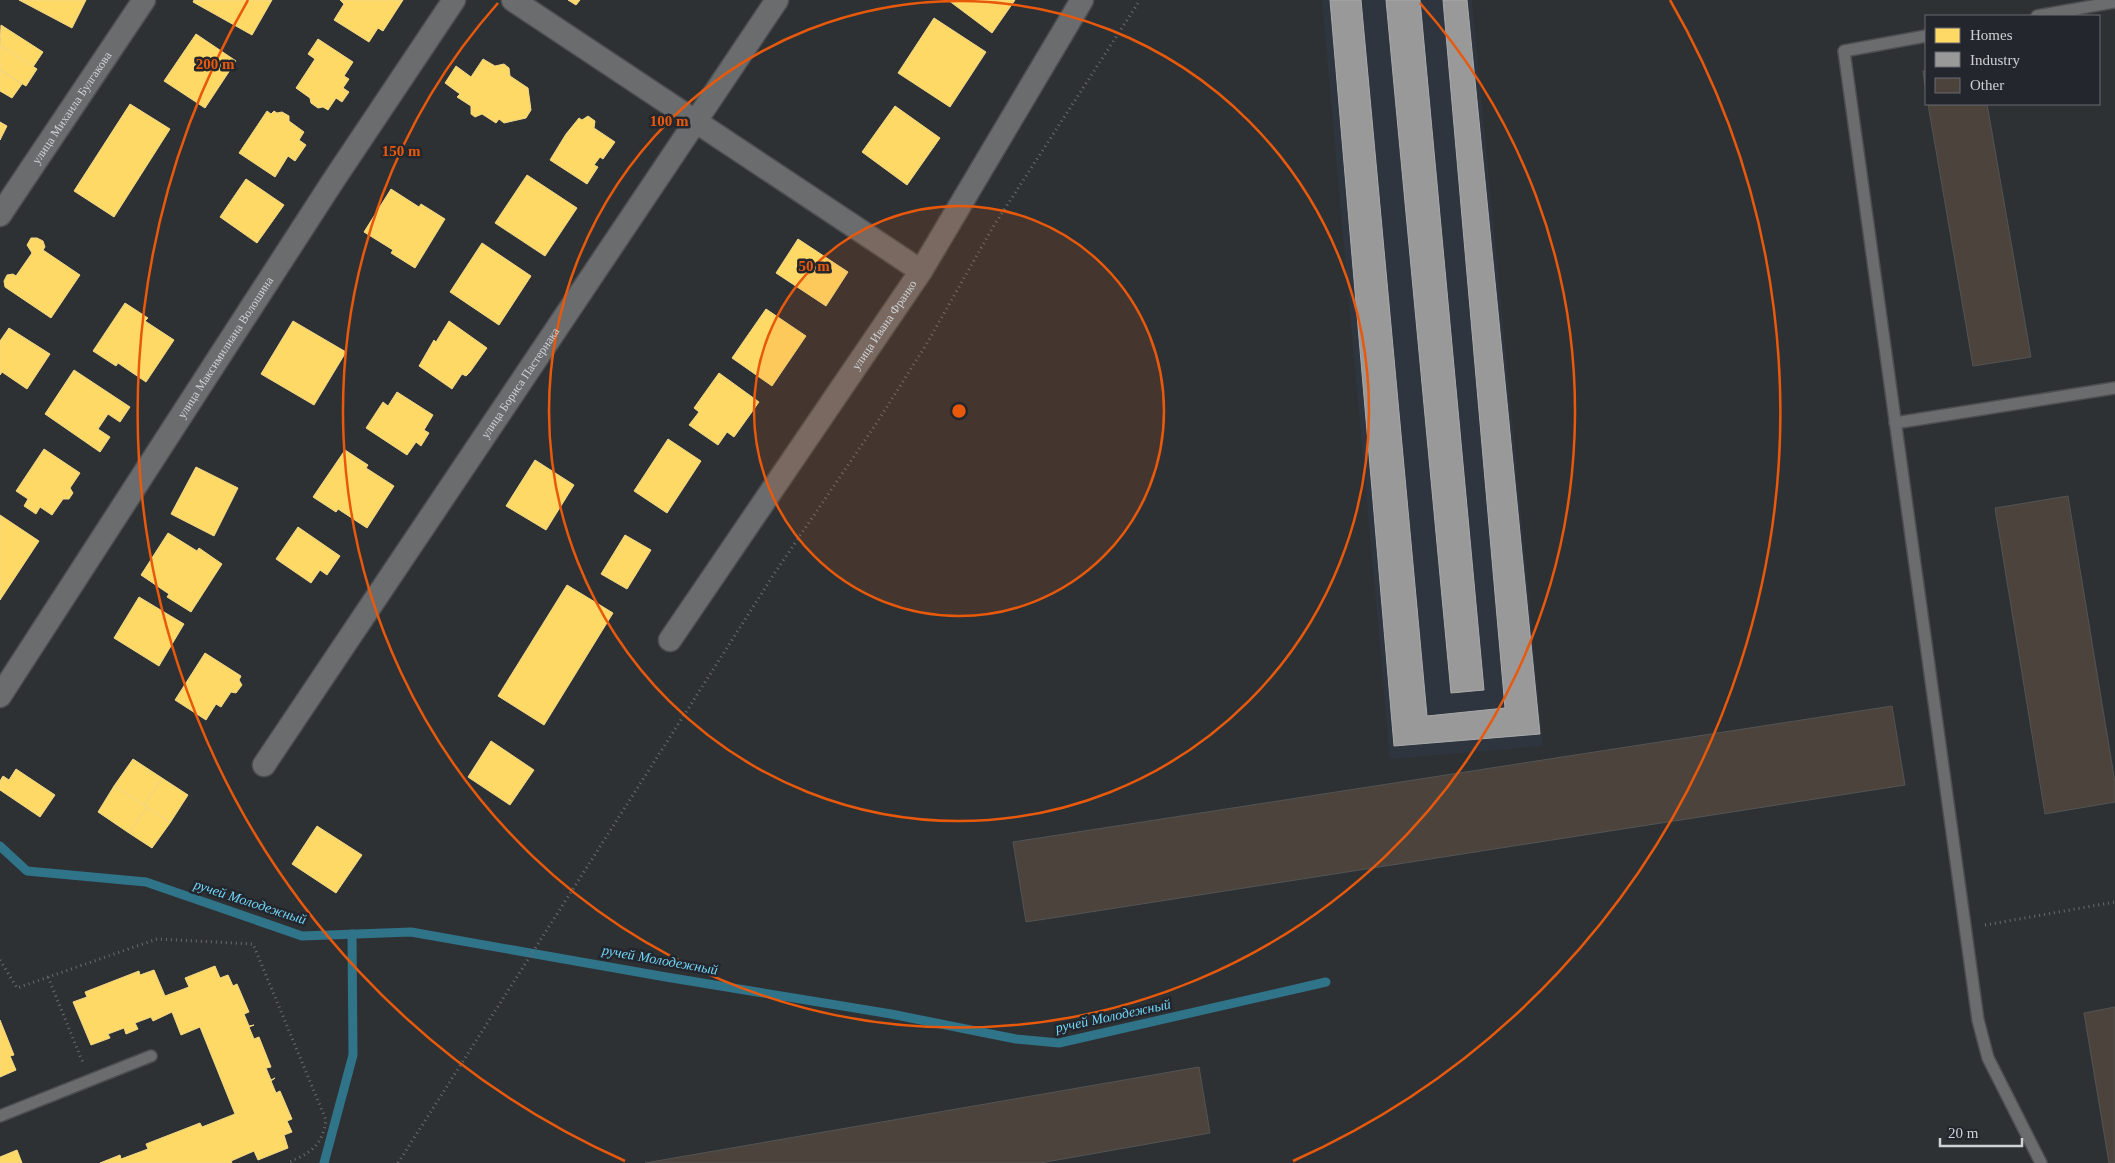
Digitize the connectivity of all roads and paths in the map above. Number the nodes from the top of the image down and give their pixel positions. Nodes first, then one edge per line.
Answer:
1 (144, 0) edge
2 (454, 0) edge
3 (513, 0) edge
4 (777, 0) edge
5 (1082, 0) edge
6 (1140, 0) edge
7 (2115, 2) edge
8 (2043, 15) edge
9 (1925, 36) edge
10 (696, 121) junction
11 (0, 215) edge
12 (921, 270) junction
13 (2115, 388) edge
14 (1895, 423) junction
15 (670, 640) dead end
16 (0, 696) edge
17 (264, 765) dead end
18 (2115, 902) edge
19 (1965, 929) junction
20 (0, 960) edge
21 (48, 977) junction
22 (151, 1056) dead end
23 (90, 1080) junction
24 (0, 1116) edge
25 (287, 1163) edge
26 (398, 1163) edge
27 (2041, 1163) edge

1 - 11 street, улица Михаила Булгакова
2 - 16 street, улица Максимилиана Волошина
3 - 10 street
4 - 10 street, улица Бориса Пастернака
5 - 12 street, улица Ивана Франко
6 - 26 path
7 - 8 lane
9 - 14 lane
10 - 12 street
10 - 17 street, улица Бориса Пастернака
12 - 15 street, улица Ивана Франко
13 - 14 lane
14 - 19 lane
18 - 19 path
19 - 27 lane
20 - 21 path
21 - 23 path
21 - 25 path
22 - 23 lane
23 - 24 lane

